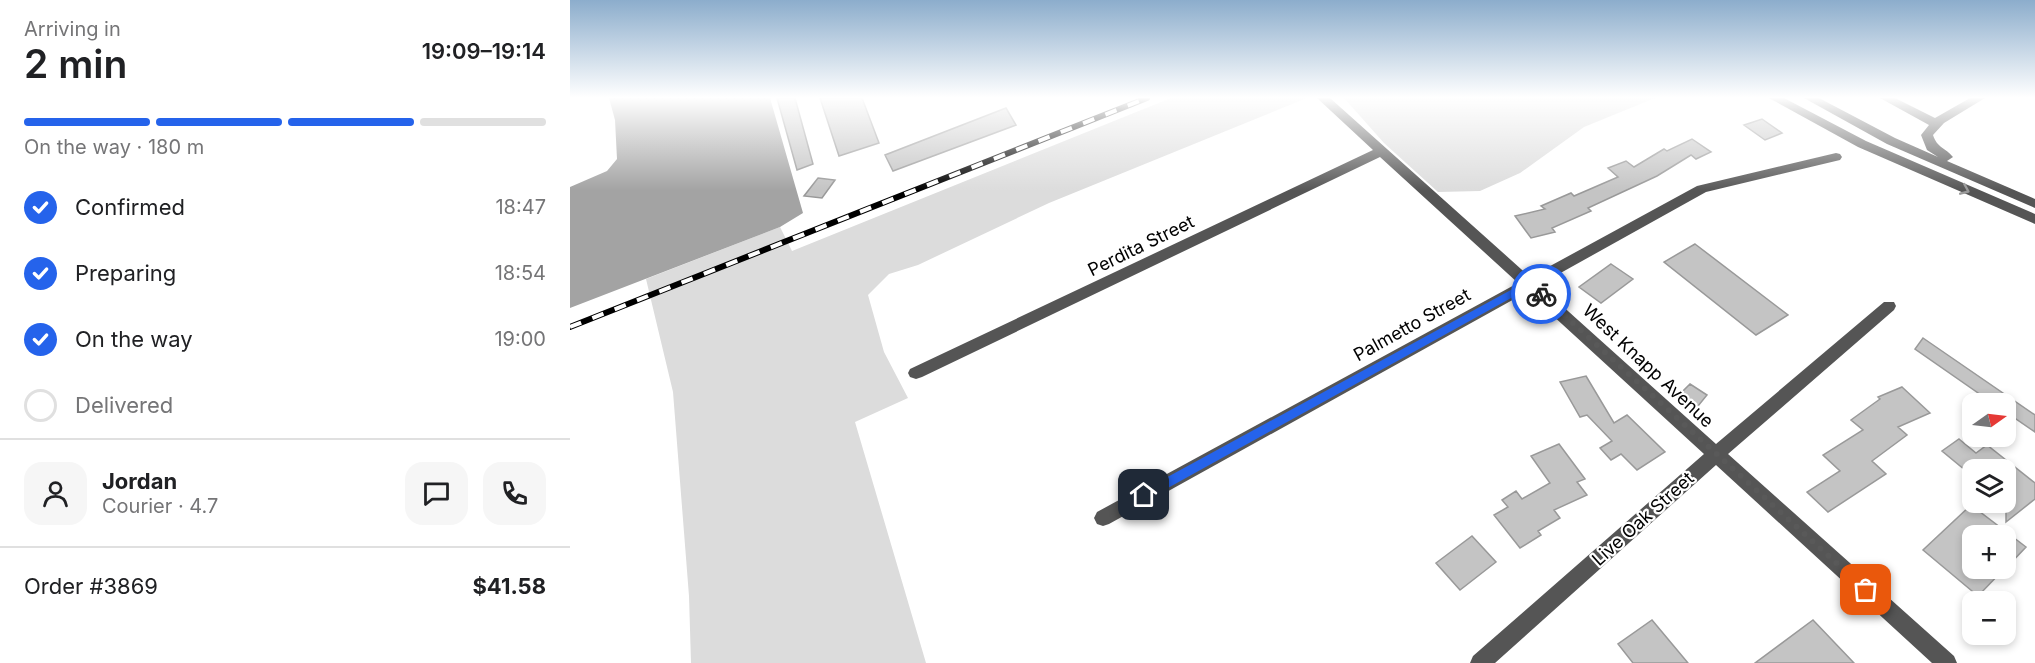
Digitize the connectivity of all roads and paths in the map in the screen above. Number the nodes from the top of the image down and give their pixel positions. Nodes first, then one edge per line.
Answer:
1 (1357, 129) edge
2 (1834, 129) edge
3 (1868, 129) edge
4 (1933, 129) edge
5 (1382, 151) junction
6 (1836, 157) dead end
7 (2030, 202) edge
8 (2035, 219) edge
9 (1529, 283) junction
10 (1890, 306) dead end
11 (916, 374) dead end
12 (1715, 455) junction
13 (1103, 518) dead end
14 (1480, 663) edge
15 (1947, 663) edge

1 - 5 street, West Knapp Avenue
2 -> 8 street
3 - 7 street
4 - 7 street
5 - 9 street, West Knapp Avenue
5 - 11 street, Perdita Street
6 - 9 street, Palmetto Street
9 - 12 street, West Knapp Avenue
9 - 13 street, Palmetto Street
10 - 12 street, Live Oak Street
12 - 14 street, Live Oak Street
12 - 15 street, West Knapp Avenue

